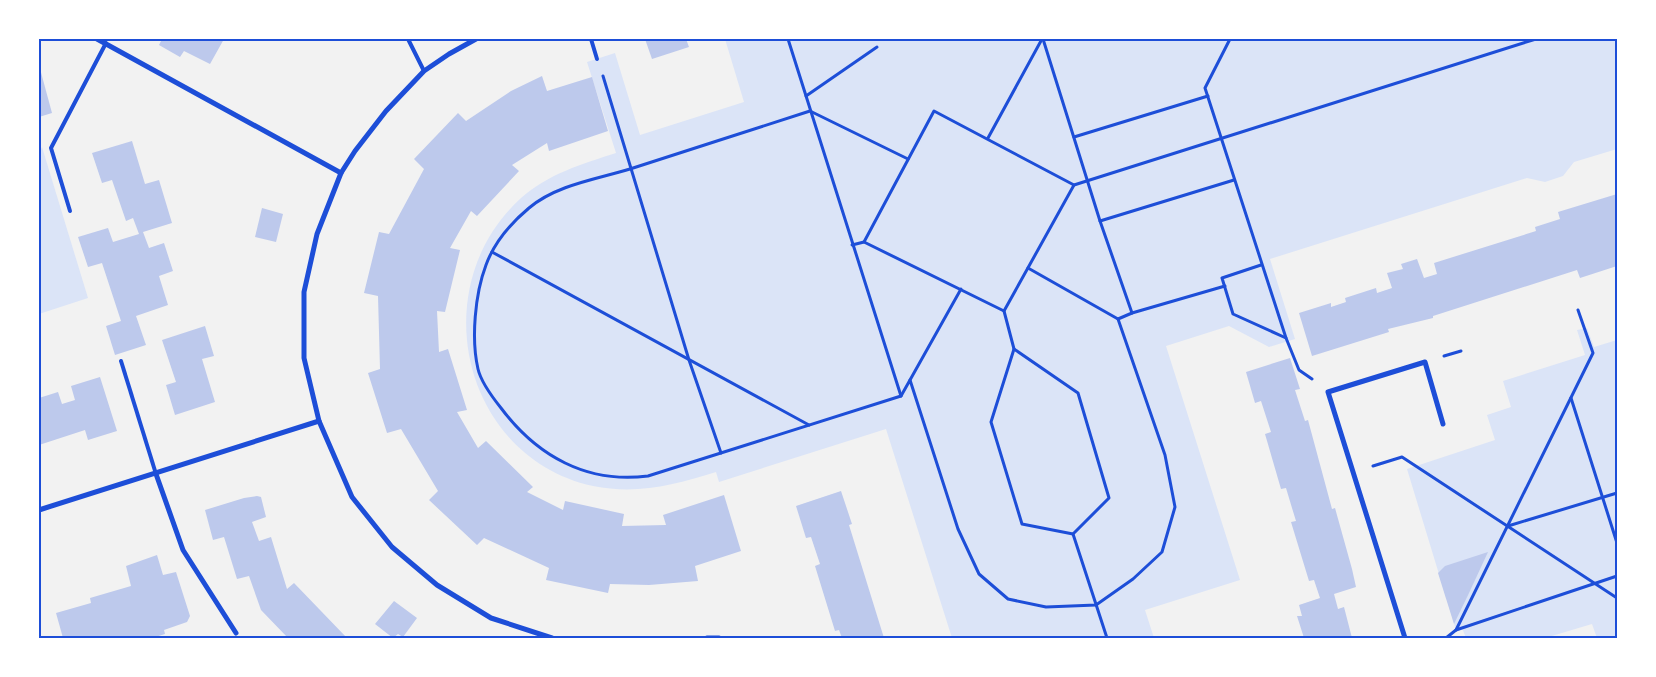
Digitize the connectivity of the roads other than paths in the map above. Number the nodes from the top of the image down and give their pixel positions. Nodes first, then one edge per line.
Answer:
1 (98, 39) edge
2 (408, 39) edge
3 (476, 39) edge
4 (591, 39) edge
5 (106, 43) junction
6 (597, 59) road end
7 (424, 72) junction
8 (341, 173) junction
9 (70, 211) dead end
10 (121, 361) dead end
11 (319, 421) junction
12 (1443, 424) dead end
13 (156, 474) junction
14 (39, 510) edge
15 (236, 633) dead end
16 (552, 638) edge
17 (707, 638) edge
18 (719, 638) edge
19 (1405, 638) edge

1 - 5 street
2 - 7 lane
3 - 7 street
4 - 6 lane
5 - 8 street
5 - 9 lane
7 - 8 street
8 - 11 street
10 - 13 lane
11 - 13 street
11 - 16 street
12 - 19 street
13 - 14 street
13 - 15 street
17 - 18 street

